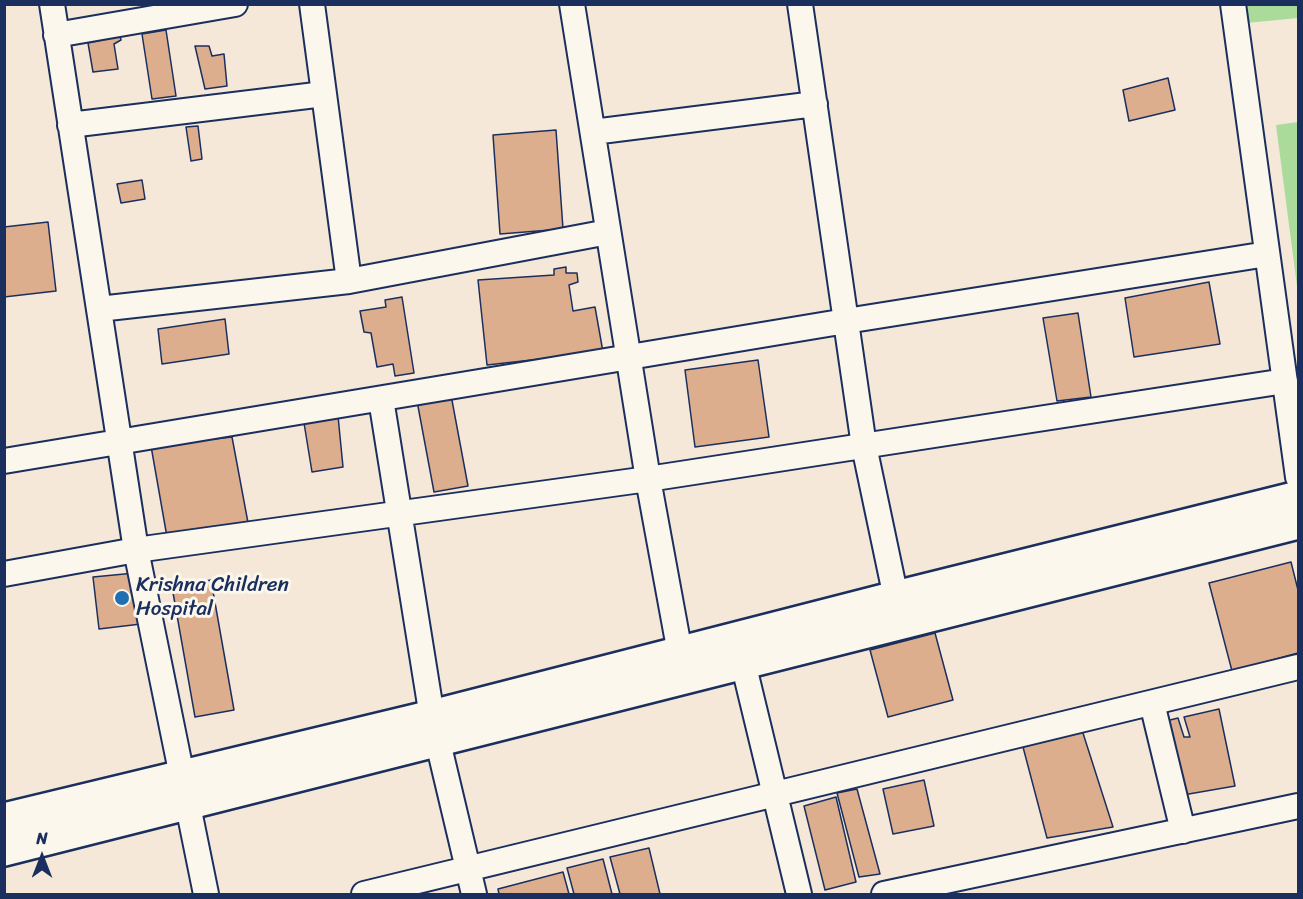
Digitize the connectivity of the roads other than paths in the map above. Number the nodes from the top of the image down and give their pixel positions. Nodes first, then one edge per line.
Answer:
1 (52, 4) edge
2 (235, 4) edge
3 (312, 4) edge
4 (572, 4) edge
5 (801, 4) edge
6 (1233, 4) edge
7 (56, 35) junction
8 (324, 94) junction
9 (815, 104) junction
10 (70, 125) junction
11 (592, 132) junction
12 (608, 232) junction
13 (1267, 254) junction
14 (349, 281) junction
15 (99, 309) junction
16 (846, 321) junction
17 (628, 357) junction
18 (1285, 381) junction
19 (381, 399) junction
20 (119, 442) junction
21 (864, 446) junction
22 (4, 460) edge
23 (1299, 477) edge
24 (648, 479) junction
25 (1299, 498) edge
26 (398, 514) junction
27 (1299, 522) edge
28 (136, 550) junction
29 (4, 574) edge
30 (899, 609) junction
31 (740, 650) junction
32 (680, 653) junction
33 (1299, 668) edge
34 (1152, 703) junction
35 (435, 728) junction
36 (185, 790) junction
37 (774, 794) junction
38 (1299, 806) edge
39 (4, 820) edge
40 (1183, 831) junction
41 (4, 849) edge
42 (468, 868) junction
43 (206, 894) edge
44 (364, 894) edge
45 (474, 894) edge
46 (799, 894) edge
47 (884, 894) edge

1 - 7 street
2 - 7 street
3 - 8 street
4 - 11 street
5 - 9 street
6 - 13 street
7 - 10 street
8 - 10 street
8 - 14 street
9 - 11 street
9 - 16 street
10 - 15 street
11 - 12 street
12 - 14 street
12 - 17 street
13 - 16 street
13 - 18 street
14 - 15 street
15 - 20 street
16 - 17 street
16 - 21 street
17 - 19 street
17 - 24 street
18 - 21 street
18 - 23 street
19 - 20 street
19 - 26 street
20 - 22 street
20 - 28 street
21 - 24 street
21 - 30 street
24 - 26 street
24 - 32 street
25 - 30 main road
26 - 28 street
26 - 35 street
27 - 30 main road
28 - 29 street
28 - 36 street
30 - 31 main road
31 - 32 main road
31 - 35 main road
31 - 37 street
32 - 35 main road
33 - 34 street
34 - 37 street
34 - 40 street
35 - 36 main road
35 - 42 street
36 - 39 main road
36 - 41 main road
36 - 43 street
37 - 42 street
37 - 46 street
38 - 40 street
40 - 47 street
42 - 44 street
42 - 45 street

